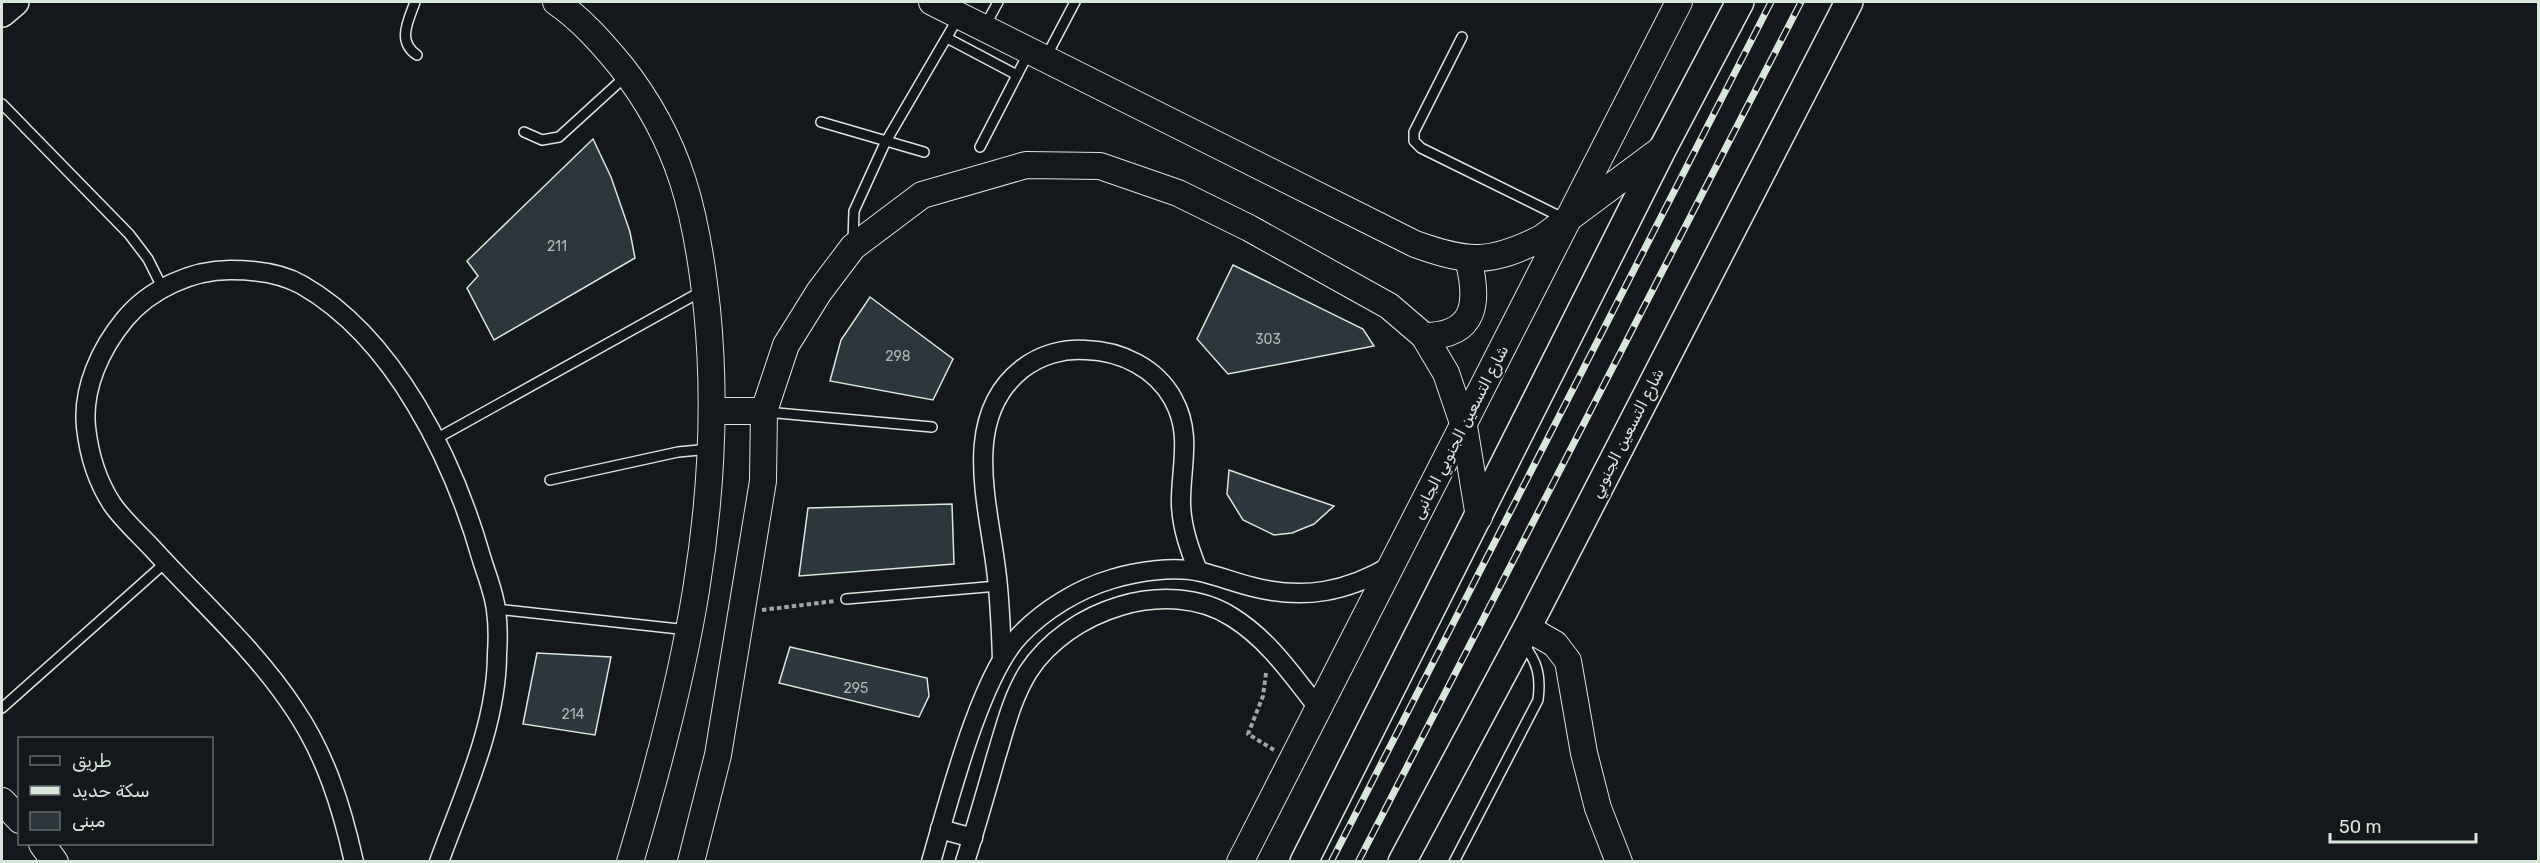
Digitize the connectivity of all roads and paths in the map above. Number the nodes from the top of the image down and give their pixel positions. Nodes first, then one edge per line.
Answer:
1 (15, 2) edge
2 (416, 2) edge
3 (556, 2) edge
4 (932, 2) edge
5 (998, 2) edge
6 (1075, 2) edge
7 (1679, 2) edge
8 (1740, 2) edge
9 (1849, 2) edge
10 (2, 13) edge
11 (959, 16) junction
12 (984, 28) junction
13 (1462, 37) dead end
14 (947, 38) junction
15 (417, 55) dead end
16 (1037, 55) junction
17 (627, 75) junction
18 (1017, 75) junction
19 (2, 104) edge
20 (821, 122) dead end
21 (524, 132) dead end
22 (885, 143) junction
23 (980, 147) dead end
24 (1663, 148) junction
25 (924, 152) dead end
26 (1568, 221) junction
27 (853, 247) junction
28 (1468, 260) junction
29 (164, 289) junction
30 (705, 289) junction
31 (1424, 336) junction
32 (713, 411) junction
33 (764, 411) junction
34 (1464, 426) junction
35 (932, 427) dead end
36 (434, 440) junction
37 (712, 449) junction
38 (550, 480) dead end
39 (1479, 517) junction
40 (165, 563) junction
41 (1393, 564) junction
42 (1198, 571) junction
43 (998, 586) junction
44 (846, 599) joint
45 (496, 609) junction
46 (741, 613) junction
47 (689, 630) junction
48 (1524, 634) junction
49 (1260, 638) junction
50 (1002, 659) junction
51 (2, 708) edge
52 (1319, 709) junction
53 (1292, 761) junction
54 (2, 801) edge
55 (18, 818) edge
56 (940, 829) junction
57 (973, 838) junction
58 (43, 845) edge
59 (55, 861) edge
60 (354, 861) edge
61 (439, 861) edge
62 (630, 861) edge
63 (691, 861) edge
64 (931, 861) edge
65 (965, 861) edge
66 (1240, 861) edge
67 (1304, 861) edge
68 (1402, 861) edge
69 (1454, 861) edge
70 (1619, 861) edge

1 - 10 main road
2 - 15 lane
3 - 17 street
4 - 11 street
5 - 12 lane
6 - 16 lane
7 - 26 street, شارع التسعين الجنوبي الجانبى
8 - 24 main road
9 - 48 main road, شارع التسعين الجنوبي
11 - 12 street
11 - 14 lane
12 - 16 street
13 - 26 lane
14 - 18 lane
14 - 22 lane
16 - 18 lane
16 - 28 street
17 - 21 lane
17 - 30 street
18 - 23 lane
19 - 29 lane
20 - 22 lane
22 - 25 lane
22 - 27 lane
24 - 26 street
24 - 39 main road
26 - 28 street
26 - 34 street, شارع التسعين الجنوبي الجانبى
27 - 31 street
27 - 33 street
28 - 31 street
29 - 36 street
29 - 40 street
30 - 32 street
30 - 36 lane
31 - 34 street
32 - 33 street
32 - 37 street
33 - 35 lane
33 - 46 street
34 - 39 street
34 - 41 street, شارع التسعين الجنوبي الجانبى
36 - 45 street
37 - 38 lane
37 - 47 street
39 - 67 main road
40 - 51 lane
40 - 60 street
41 - 42 street
41 - 52 street, شارع التسعين الجنوبي الجانبى
42 - 43 street
42 - 50 street
43 - 44 lane
43 - 50 street
44 - 46 path
45 - 47 lane
45 - 61 street
46 - 63 street
47 - 62 street
48 - 68 main road, شارع التسعين الجنوبي
48 - 69 lane
48 - 70 street
49 - 52 street
49 - 53 path
49 - 57 street
50 - 56 street
52 - 53 street, شارع التسعين الجنوبي الجانبى
53 - 66 street, شارع التسعين الجنوبي الجانبى
54 - 55 street
56 - 57 street
56 - 64 street
57 - 65 street
58 - 59 street

